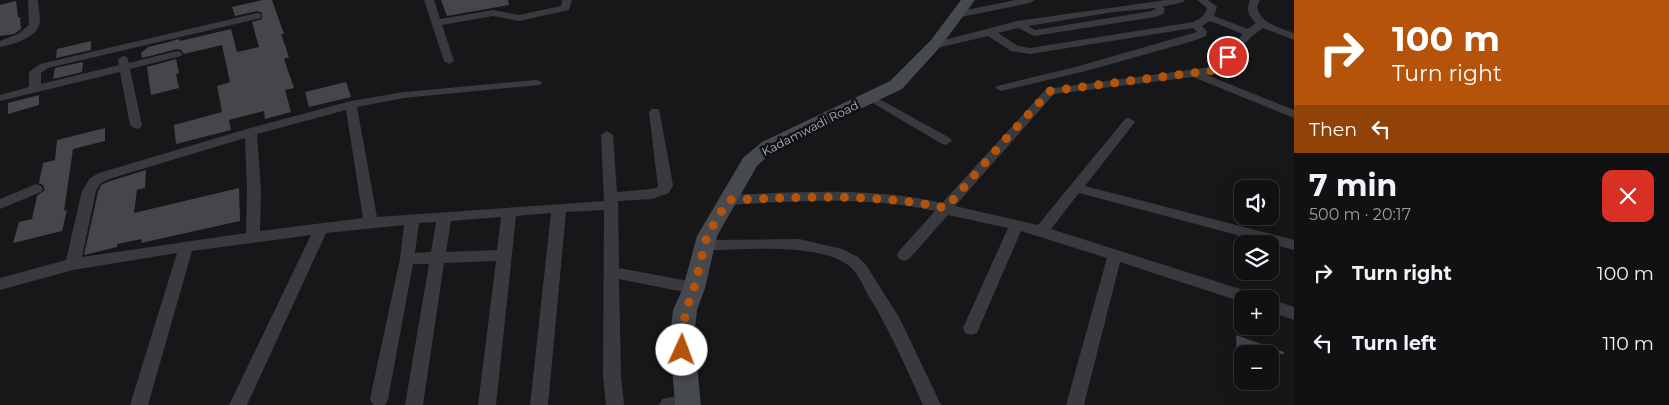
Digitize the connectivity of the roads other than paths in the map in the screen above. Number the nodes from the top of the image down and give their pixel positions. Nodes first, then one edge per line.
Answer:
1 (33, 0) edge
2 (429, 0) edge
3 (567, 0) edge
4 (968, 0) edge
5 (1030, 0) edge
6 (1128, 0) edge
7 (1180, 0) edge
8 (1202, 0) edge
9 (1255, 0) edge
10 (1156, 5) junction
11 (1140, 6) junction
12 (956, 15) junction
13 (257, 16) dead end
14 (1209, 18) junction
15 (436, 23) junction
16 (1262, 23) junction
17 (1017, 24) junction
18 (1195, 25) junction
19 (989, 32) junction
20 (1250, 33) junction
21 (1132, 35) junction
22 (1294, 38) edge
23 (0, 44) edge
24 (933, 46) junction
25 (121, 47) junction
26 (1153, 49) junction
27 (177, 54) dead end
28 (449, 61) dead end
29 (124, 67) junction
30 (1194, 74) junction
31 (536, 84) dead end
32 (1001, 88) dead end
33 (34, 89) junction
34 (870, 97) junction
35 (0, 98) edge
36 (1294, 100) edge
37 (351, 105) junction
38 (1288, 111) edge
39 (655, 112) dead end
40 (1128, 122) dead end
41 (136, 125) dead end
42 (251, 132) junction
43 (607, 135) dead end
44 (946, 141) dead end
45 (1076, 188) junction
46 (36, 189) dead end
47 (728, 200) junction
48 (611, 201) junction
49 (0, 204) edge
50 (559, 208) junction
51 (946, 208) junction
52 (509, 213) junction
53 (444, 218) junction
54 (412, 219) junction
55 (371, 222) junction
56 (1016, 226) junction
57 (322, 227) junction
58 (1041, 231) junction
59 (253, 237) junction
60 (706, 245) junction
61 (1294, 245) edge
62 (186, 246) junction
63 (1115, 254) junction
64 (505, 255) junction
65 (904, 255) dead end
66 (437, 258) junction
67 (407, 259) junction
68 (73, 264) junction
69 (611, 272) junction
70 (0, 284) edge
71 (694, 288) junction
72 (1234, 293) edge
73 (1279, 308) edge
74 (1294, 314) edge
75 (971, 328) dead end
76 (379, 399) dead end
77 (681, 404) edge
78 (139, 405) edge
79 (238, 405) edge
80 (414, 405) edge
81 (487, 405) edge
82 (539, 405) edge
83 (616, 405) edge
84 (932, 405) edge
85 (1075, 405) edge

1 - 23 street
2 - 15 street
3 - 15 street
4 - 12 street, Kadamwadi Road
5 - 12 street
6 - 11 street
7 - 10 street
8 - 14 street
9 - 16 street
10 - 11 street
10 - 17 street
11 - 17 street
12 - 24 street, Kadamwadi Road
13 - 25 street
14 - 18 street
14 - 20 street
15 - 28 street
16 - 20 street
16 - 22 street
17 - 19 street
18 - 21 street
18 - 26 street
19 - 21 street
19 - 24 street
20 - 30 street
21 - 26 street
24 - 34 street, Kadamwadi Road
25 - 29 street
25 - 33 street
26 - 32 street
27 - 29 street
29 - 33 street
29 - 41 street
30 - 38 street
30 - 51 street
31 - 37 street
33 - 35 street
34 - 44 street
34 - 47 street, Kadamwadi Road
36 - 38 street
37 - 42 street
37 - 55 street
39 - 48 street
40 - 45 street
42 - 59 street
42 - 68 street
43 - 48 street
45 - 58 street
45 - 61 street
46 - 49 street
47 - 51 street
47 - 60 street, Kadamwadi Road
48 - 50 street
48 - 69 street
50 - 52 street
50 - 82 street
51 - 56 street
51 - 65 street
52 - 53 street
52 - 64 street
53 - 54 street
53 - 66 street
54 - 55 street
54 - 67 street
55 - 57 street
56 - 58 street
56 - 75 street
57 - 59 street
57 - 79 street
58 - 63 street
59 - 62 street
60 - 71 street, Kadamwadi Road
60 - 84 street
62 - 68 street
62 - 78 street
63 - 72 street
63 - 85 street
64 - 66 street
64 - 81 street
66 - 67 street
66 - 80 street
67 - 76 street
68 - 70 street
69 - 71 street
69 - 83 street
71 - 77 street, Kadamwadi Road
73 - 74 street

